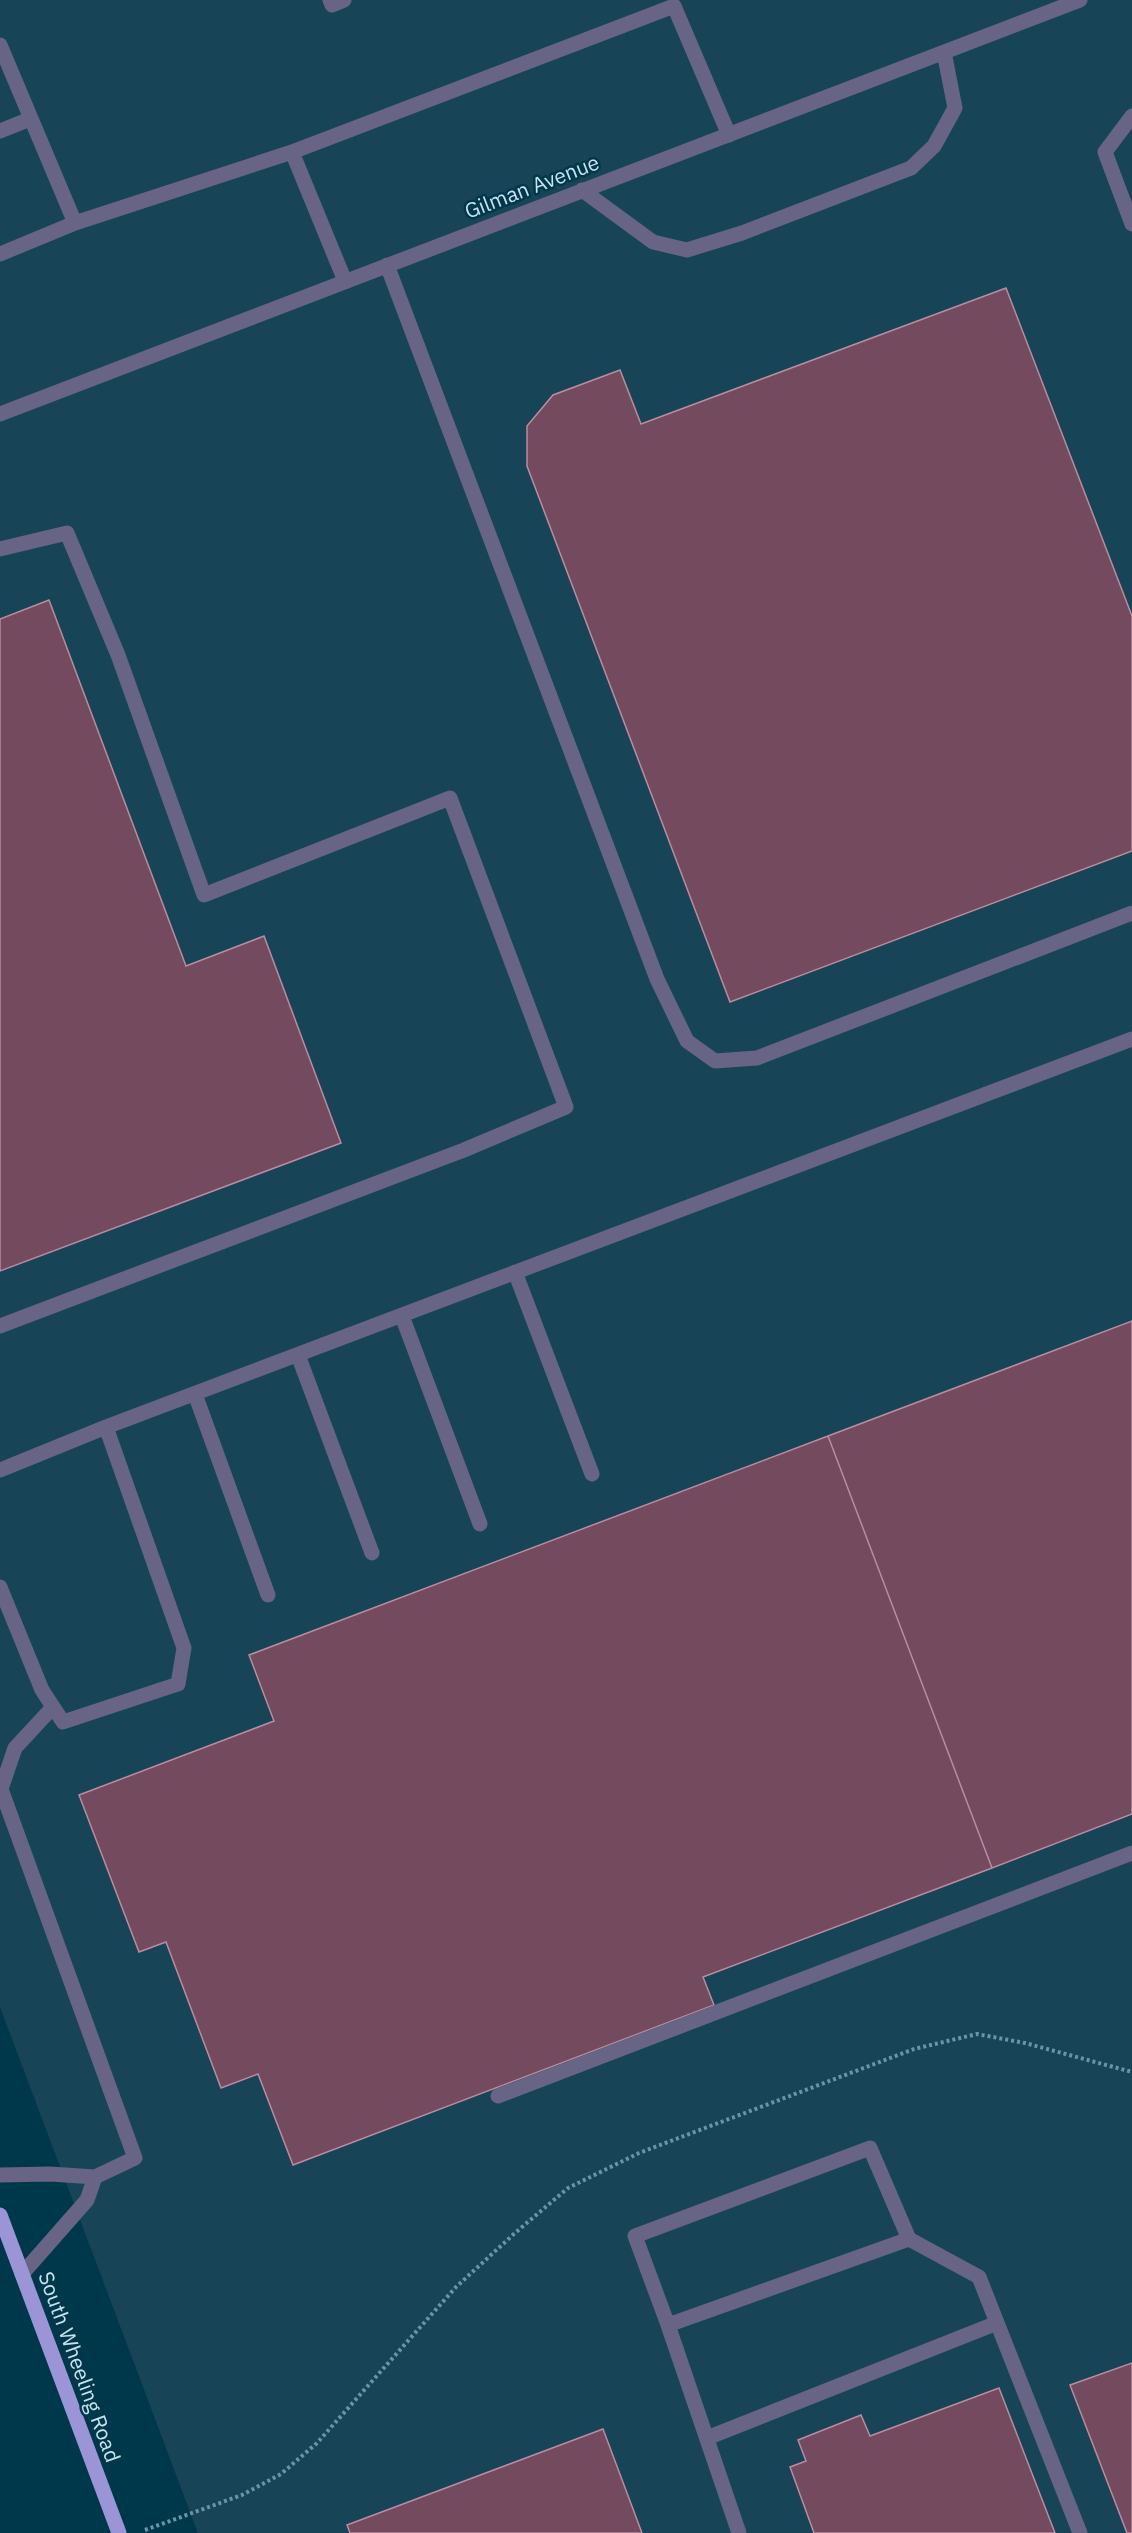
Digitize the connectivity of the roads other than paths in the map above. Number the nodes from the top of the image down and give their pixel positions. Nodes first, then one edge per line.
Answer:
1 (330, 0) edge
2 (344, 0) edge
3 (1080, 0) edge
4 (673, 3) edge
5 (0, 45) edge
6 (944, 52) junction
7 (1132, 116) edge
8 (30, 119) junction
9 (0, 130) edge
10 (729, 135) junction
11 (292, 152) junction
12 (582, 190) junction
13 (75, 224) junction
14 (1132, 224) edge
15 (0, 254) edge
16 (387, 265) junction
17 (345, 281) junction
18 (0, 414) edge
19 (0, 549) edge
20 (1132, 913) edge
21 (1132, 1039) edge
22 (515, 1272) junction
23 (402, 1316) junction
24 (0, 1326) edge
25 (298, 1355) junction
26 (195, 1394) junction
27 (106, 1427) junction
28 (0, 1470) edge
29 (592, 1474) dead end
30 (480, 1524) dead end
31 (372, 1553) dead end
32 (0, 1587) edge
33 (268, 1595) dead end
34 (53, 1707) junction
35 (1132, 1853) edge
36 (498, 2096) dead end
37 (0, 2175) edge
38 (95, 2177) junction
39 (0, 2215) edge
40 (909, 2239) junction
41 (22, 2274) junction
42 (997, 2323) junction
43 (668, 2325) junction
44 (707, 2438) junction
45 (118, 2533) edge
46 (739, 2533) edge
47 (1080, 2533) edge

1 - 2 street
3 - 6 street, Gilman Avenue
4 - 10 street
4 - 11 street
5 - 8 street
6 - 10 street, Gilman Avenue
6 - 12 street
7 - 14 street
8 - 9 street
8 - 13 street
10 - 12 street, Gilman Avenue
11 - 13 street
11 - 17 street
12 - 16 street, Gilman Avenue
13 - 15 street
16 - 17 street, Gilman Avenue
16 - 20 street
17 - 18 street, Gilman Avenue
19 - 24 street
21 - 22 street
22 - 23 street
22 - 29 street
23 - 25 street
23 - 30 street
25 - 26 street
25 - 31 street
26 - 27 street
26 - 33 street
27 - 28 street
27 - 34 street
32 - 34 street
34 - 38 street
35 - 36 street
37 - 38 street
38 - 41 street
39 - 41 main road, South Wheeling Road
40 - 42 street
40 - 43 street
40 - 43 street
41 - 45 main road, South Wheeling Road
42 - 44 street
42 - 47 street
43 - 44 street
44 - 46 street

